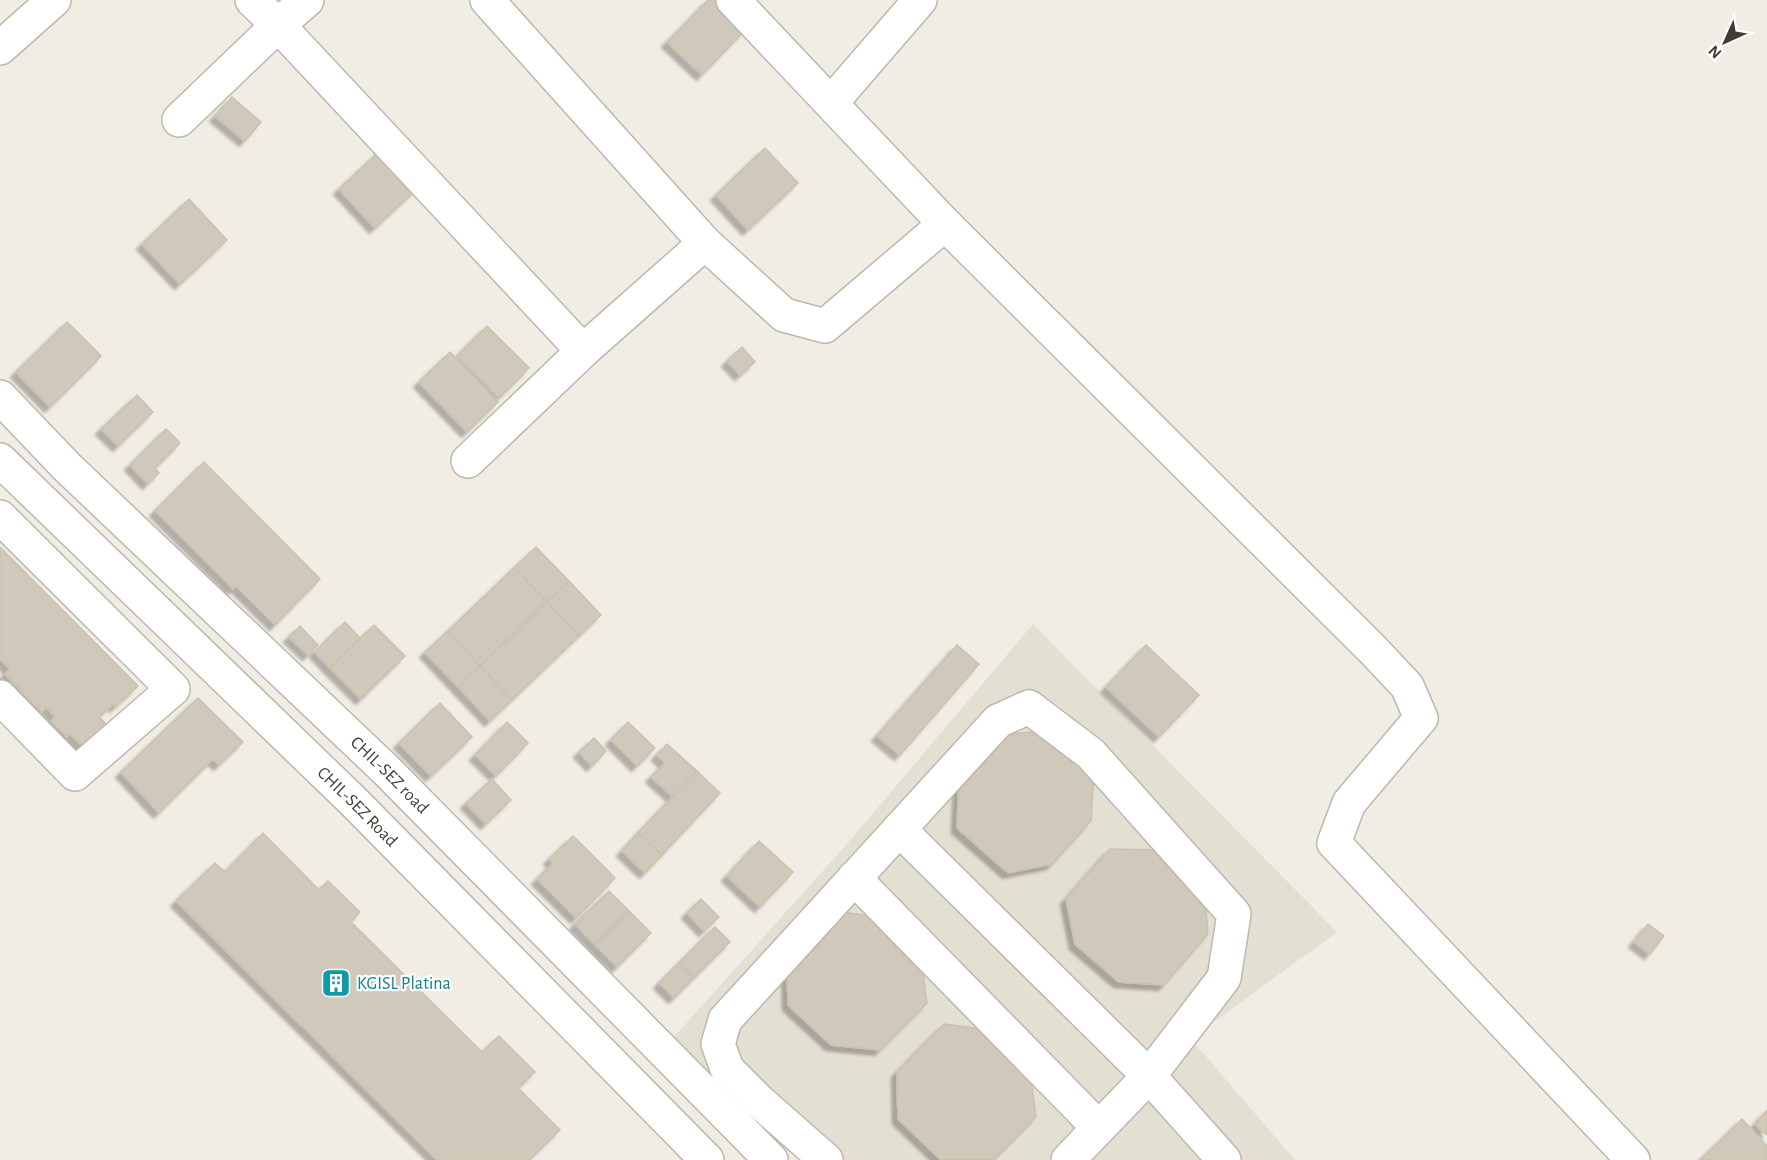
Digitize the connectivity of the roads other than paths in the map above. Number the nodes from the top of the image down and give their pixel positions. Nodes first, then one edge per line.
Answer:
1 (54, 0) edge
2 (252, 0) edge
3 (307, 0) edge
4 (487, 0) edge
5 (733, 0) edge
6 (920, 0) edge
7 (278, 25) junction
8 (0, 48) edge
9 (831, 103) junction
10 (179, 120) dead end
11 (945, 224) junction
12 (705, 243) junction
13 (583, 351) junction
14 (0, 397) edge
15 (0, 460) edge
16 (468, 461) dead end
17 (30, 489) junction
18 (0, 516) edge
19 (0, 697) edge
20 (899, 829) junction
21 (854, 878) junction
22 (1149, 1076) junction
23 (1098, 1127) junction
24 (817, 1157) edge
25 (707, 1160) edge
26 (771, 1160) edge
27 (1068, 1160) edge
28 (1224, 1160) edge
29 (1633, 1160) edge

1 - 8 street
2 - 7 street
3 - 7 street
4 - 12 street
5 - 9 street
6 - 9 street
7 - 10 street
7 - 13 street
9 - 11 street
11 - 12 street
11 - 29 street
12 - 13 street
13 - 16 street
14 - 26 street, CHIL-SEZ road
15 - 17 street, CHIL-SEZ Road
17 - 18 street
17 - 25 street, CHIL-SEZ Road
18 - 19 street
20 - 21 street
20 - 22 street
20 - 22 street
21 - 23 street
21 - 24 street
22 - 23 street
22 - 28 street
23 - 27 street

